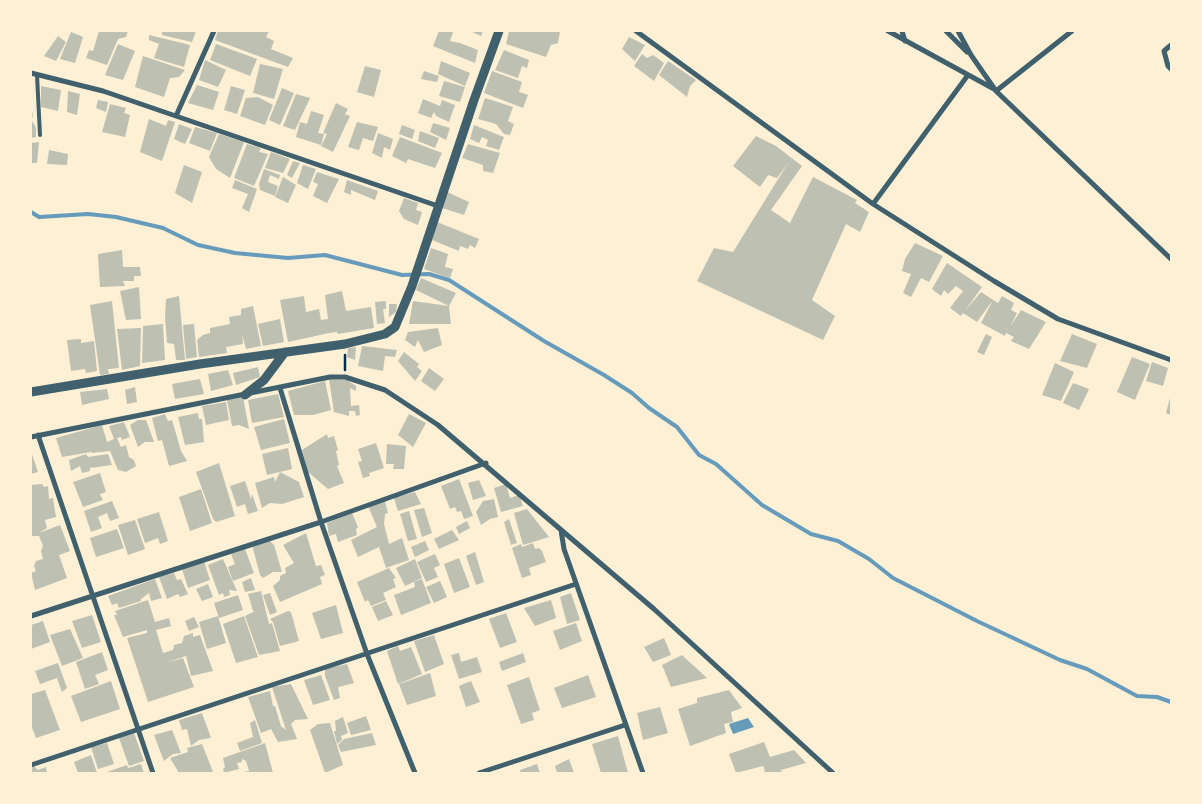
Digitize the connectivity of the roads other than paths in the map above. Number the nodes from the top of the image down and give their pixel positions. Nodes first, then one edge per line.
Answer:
1 (214, 31) edge
2 (499, 31) edge
3 (636, 31) edge
4 (888, 31) edge
5 (902, 31) edge
6 (946, 31) edge
7 (958, 31) edge
8 (1072, 31) edge
9 (905, 41) junction
10 (1171, 45) edge
11 (971, 55) junction
12 (1171, 69) edge
13 (34, 74) edge
14 (968, 75) junction
15 (996, 91) junction
16 (176, 116) junction
17 (40, 135) dead end
18 (873, 204) junction
19 (438, 206) junction
20 (1171, 259) edge
21 (285, 352) junction
22 (1171, 360) edge
23 (280, 388) junction
24 (31, 392) edge
25 (245, 395) junction
26 (38, 436) junction
27 (31, 437) edge
28 (486, 464) junction
29 (320, 522) junction
30 (561, 529) junction
31 (576, 584) junction
32 (93, 597) junction
33 (31, 616) edge
34 (368, 654) junction
35 (626, 725) junction
36 (138, 731) junction
37 (31, 765) edge
38 (827, 771) edge
39 (153, 773) edge
40 (414, 773) edge
41 (479, 773) edge
42 (643, 773) edge
43 (833, 773) edge

1 - 16 street
2 - 19 street
3 - 18 street
4 - 9 street
5 - 9 street
6 - 11 street
7 - 11 street
8 - 15 street
9 - 14 street
10 - 12 street
11 - 15 street
13 - 16 street
13 - 17 lane
14 - 15 street
14 - 18 street
15 - 20 street
16 - 19 street
18 - 22 street
19 - 21 street
21 - 24 street
21 - 25 street
23 - 25 street
23 - 28 street
23 - 29 street
25 - 26 street
26 - 27 street
26 - 32 street
28 - 29 street
28 - 30 street
29 - 32 street
29 - 34 street
30 - 31 street
30 - 38 street
31 - 34 street
31 - 35 street
32 - 33 street
32 - 36 street
34 - 36 street
34 - 40 street
35 - 41 street
35 - 42 street
36 - 37 street
36 - 39 street
38 - 43 street

